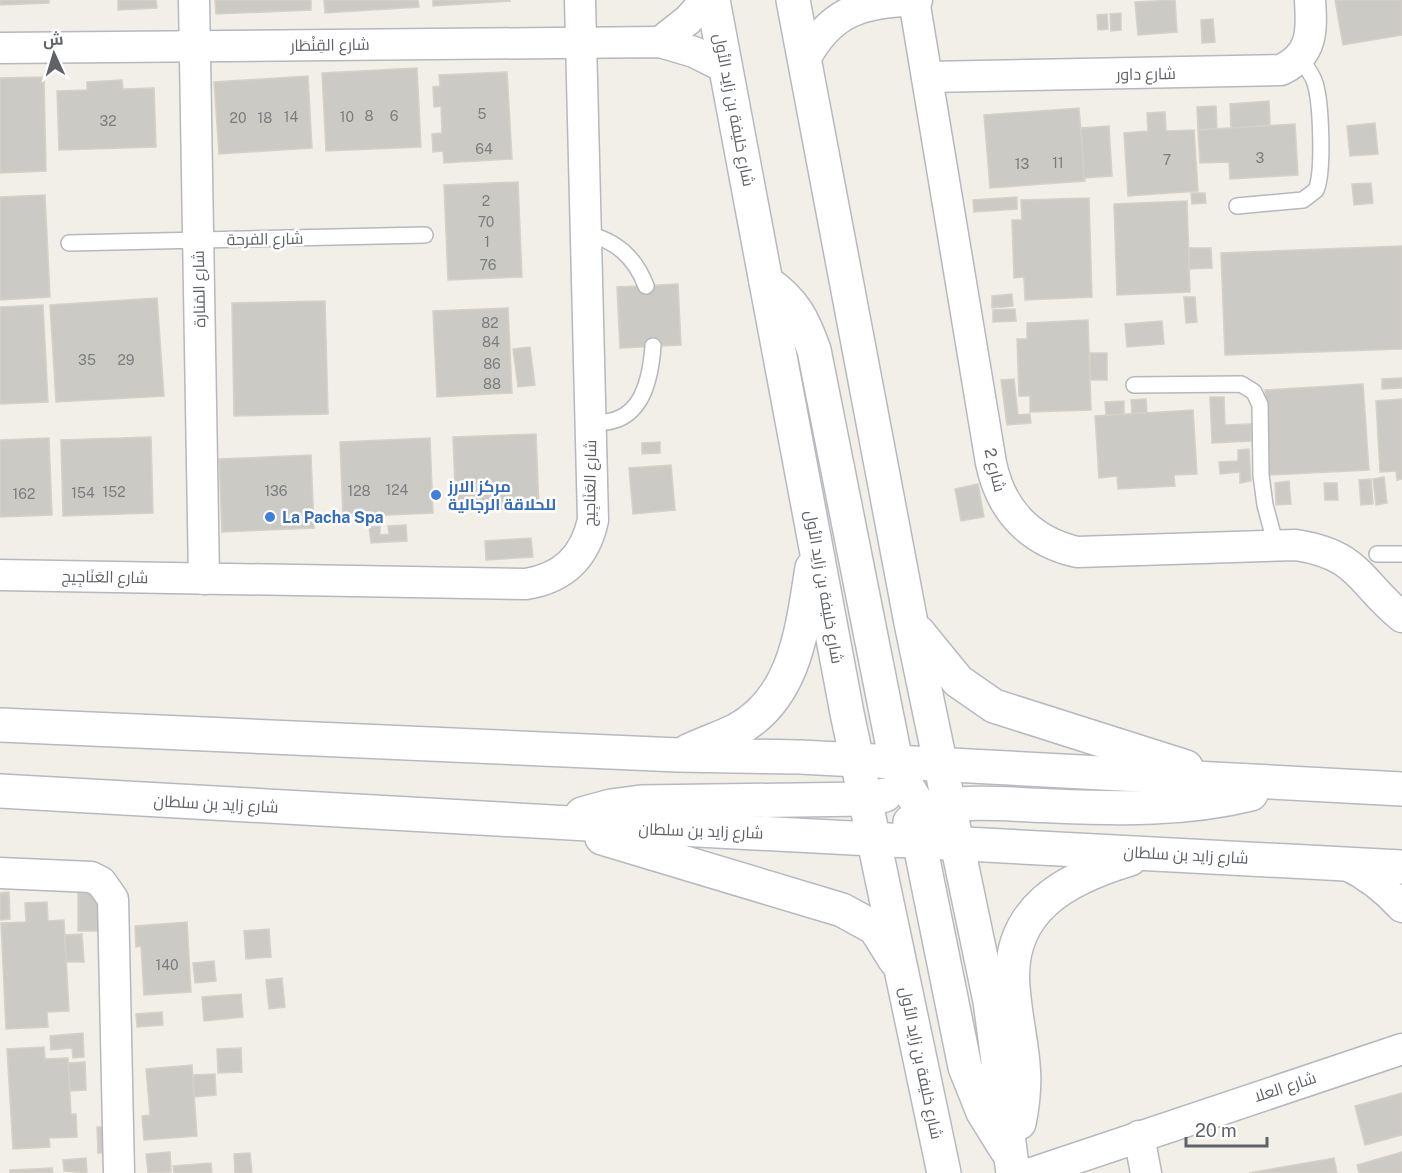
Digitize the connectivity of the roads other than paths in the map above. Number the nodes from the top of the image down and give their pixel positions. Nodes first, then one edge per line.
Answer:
1 (194, 0) edge
2 (580, 0) edge
3 (706, 0) edge
4 (713, 0) edge
5 (793, 0) edge
6 (915, 0) edge
7 (1310, 0) edge
8 (581, 42) junction
9 (660, 42) junction
10 (195, 46) junction
11 (0, 48) edge
12 (1300, 58) junction
13 (804, 61) junction
14 (726, 68) junction
15 (927, 77) junction
16 (1237, 206) dead end
17 (586, 234) junction
18 (425, 235) dead end
19 (198, 240) junction
20 (69, 243) dead end
21 (766, 282) junction
22 (646, 286) dead end
23 (653, 346) dead end
24 (1134, 385) dead end
25 (591, 422) junction
26 (816, 541) junction
27 (1276, 546) junction
28 (1377, 554) dead end
29 (1402, 554) edge
30 (0, 575) edge
31 (204, 579) junction
32 (1402, 617) edge
33 (911, 622) junction
34 (0, 725) edge
35 (678, 755) junction
36 (858, 760) junction
37 (941, 764) junction
38 (1227, 781) junction
39 (1284, 783) junction
40 (1402, 789) edge
41 (0, 791) edge
42 (907, 802) junction
43 (555, 824) junction
44 (876, 839) junction
45 (959, 843) junction
46 (1149, 853) junction
47 (1345, 864) junction
48 (1402, 867) edge
49 (0, 873) edge
50 (1402, 907) edge
51 (904, 978) junction
52 (1402, 1049) edge
53 (1139, 1136) junction
54 (1018, 1166) edge
55 (119, 1173) edge
56 (944, 1173) edge
57 (1146, 1173) edge

1 - 10 street, شارع المَنارة
2 - 8 street, شارع العَنَاجِيج
3 - 9 street
4 - 14 main road, شارع خليفة بن زايد الأول
5 - 13 main road, شارع خليفة بن زايد الأول
6 - 13 street
6 - 15 street, شارع 2
7 - 12 street
8 - 9 street, شارع القِنْطَار
8 - 10 street, شارع القِنْطَار
8 - 17 street, شارع العَنَاجِيج
9 - 14 street, شارع القِنْطَار
10 - 11 street, شارع القِنْطَار
10 - 19 street, شارع المَنارة
12 - 15 street, شارع داور
12 - 16 lane
13 - 33 main road, شارع خليفة بن زايد الأول
14 - 21 main road, شارع خليفة بن زايد الأول
15 - 27 street, شارع 2
17 - 22 lane
17 - 25 street, شارع العَنَاجِيج
18 - 19 lane, شارع الفرحة
19 - 20 lane, شارع الفرحة
19 - 31 street, شارع المَنارة
21 - 26 main road, شارع خليفة بن زايد الأول
21 - 42 main road
23 - 25 lane
24 - 27 lane
25 - 31 street, شارع العَنَاجِيج
26 - 35 main road
26 - 36 main road, شارع خليفة بن زايد الأول
27 - 32 street, شارع 2
28 - 29 lane
30 - 31 street, شارع العَنَاجِيج
33 - 37 main road, شارع خليفة بن زايد الأول
33 - 38 main road
34 - 35 main road, شارع زايد بن سلطان
35 - 36 main road, شارع زايد بن سلطان
36 - 42 main road, شارع زايد بن سلطان
37 - 38 main road, شارع زايد بن سلطان
37 - 42 main road, شارع زايد بن سلطان
37 - 42 main road, شارع خليفة بن زايد الأول
38 - 39 main road, شارع زايد بن سلطان
39 - 40 main road, شارع زايد بن سلطان
39 - 42 main road
41 - 43 main road, شارع زايد بن سلطان
42 - 43 main road
42 - 44 main road, شارع زايد بن سلطان
42 - 44 main road, شارع خليفة بن زايد الأول
42 - 45 main road, شارع زايد بن سلطان
42 - 54 main road
43 - 44 main road, شارع زايد بن سلطان
43 - 51 main road
44 - 51 main road, شارع خليفة بن زايد الأول
45 - 46 main road, شارع زايد بن سلطان
45 - 54 main road
46 - 47 main road, شارع زايد بن سلطان
46 - 54 main road
47 - 48 main road, شارع زايد بن سلطان
47 - 50 street
49 - 55 street
51 - 56 main road, شارع خليفة بن زايد الأول
52 - 53 street, شارع العلا
53 - 54 street, شارع العلا
53 - 57 street

